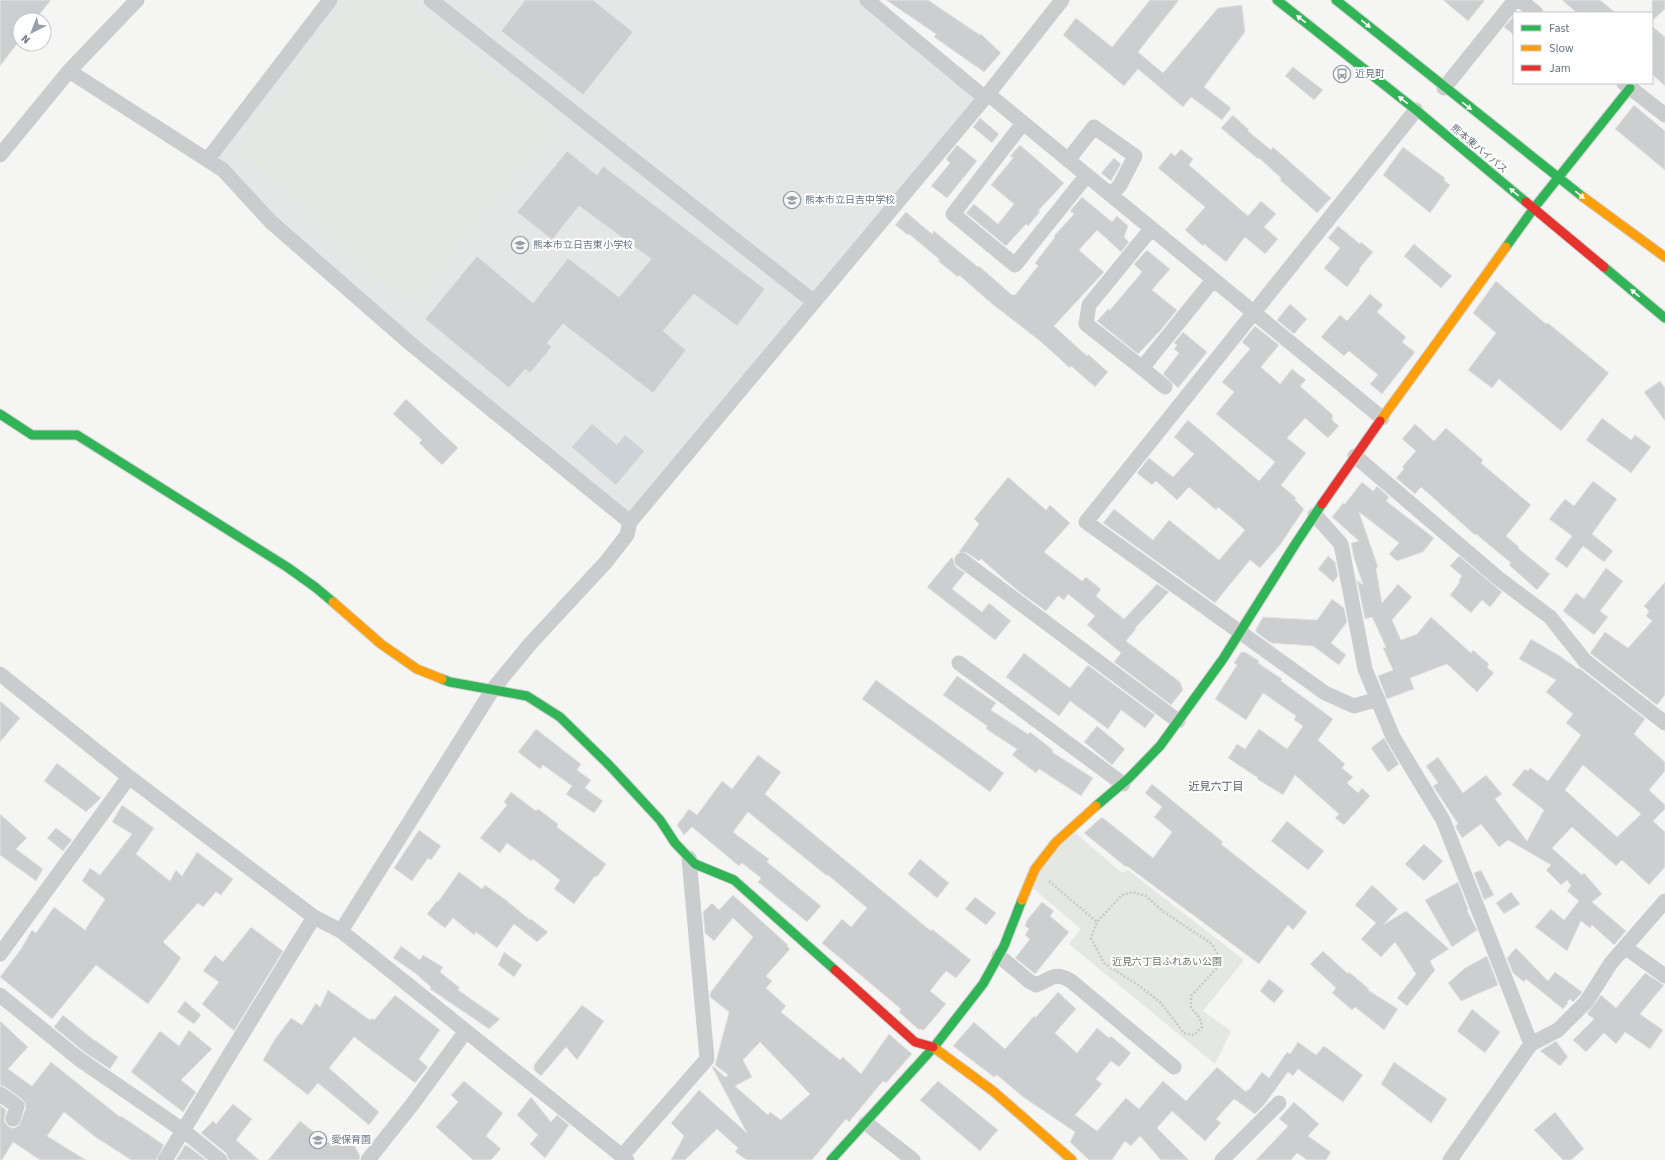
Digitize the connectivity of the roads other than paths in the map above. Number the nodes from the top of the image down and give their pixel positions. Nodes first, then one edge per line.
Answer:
1 (137, 0) edge
2 (330, 0) edge
3 (431, 0) edge
4 (867, 0) edge
5 (1062, 0) edge
6 (1277, 0) edge
7 (1336, 0) edge
8 (1515, 0) edge
9 (1520, 0) edge
10 (1535, 12) edge
11 (69, 71) junction
12 (1627, 85) edge
13 (1444, 88) junction
14 (986, 96) junction
15 (1416, 110) junction
16 (1665, 115) edge
17 (1023, 123) junction
18 (0, 155) edge
19 (208, 159) junction
20 (1068, 160) junction
21 (1087, 175) junction
22 (1558, 178) junction
23 (1111, 195) junction
24 (1534, 208) junction
25 (1599, 210) junction
26 (1151, 229) junction
27 (1665, 257) edge
28 (1665, 268) edge
29 (1213, 280) junction
30 (814, 302) junction
31 (1253, 313) junction
32 (1665, 318) edge
33 (1142, 368) junction
34 (1165, 387) dead end
35 (0, 414) edge
36 (1382, 418) junction
37 (1355, 456) junction
38 (1315, 515) junction
39 (630, 522) junction
40 (962, 560) dead end
41 (1239, 633) junction
42 (959, 663) dead end
43 (0, 674) edge
44 (492, 689) junction
45 (1378, 699) junction
46 (1178, 721) junction
47 (1665, 723) edge
48 (129, 777) junction
49 (1122, 784) junction
50 (688, 858) junction
51 (1665, 901) edge
52 (314, 917) junction
53 (341, 931) junction
54 (1626, 948) junction
55 (0, 954) edge
56 (999, 956) junction
57 (1665, 976) edge
58 (0, 995) edge
59 (466, 1031) junction
60 (1531, 1044) junction
61 (934, 1047) junction
62 (1174, 1067) dead end
63 (0, 1094) edge
64 (1279, 1103) dead end
65 (13, 1119) dead end
66 (866, 1123) junction
67 (184, 1131) junction
68 (1456, 1157) edge
69 (625, 1158) edge
70 (165, 1160) edge
71 (220, 1160) edge
72 (368, 1160) edge
73 (831, 1160) edge
74 (913, 1160) edge
75 (1072, 1160) edge
76 (1222, 1160) edge

1 - 11 street
2 - 19 street
3 - 30 street
4 - 14 street
5 - 14 street
15 -> 6 main road, 熊本東バイパス
7 -> 13 main road
8 - 13 street
9 - 10 street
11 - 18 street
11 - 19 street
12 - 16 street
12 - 22 main road
13 -> 22 main road
14 - 17 street
14 - 30 street
24 -> 15 main road, 熊本東バイパス
15 - 31 street
17 - 20 street
17 - 21 street
19 - 39 street
20 - 21 street
20 - 23 street
21 - 23 street
22 - 24 main road
22 -> 25 main road
23 - 26 street
32 -> 24 main road, 熊本東バイパス
24 - 36 main road
25 - 27 main road
25 - 28 main road
26 - 29 street
26 - 33 street
29 - 31 street
29 - 33 street
30 - 39 street
31 - 36 street
31 - 41 street
33 - 34 street
35 - 44 main road
36 - 37 main road
37 - 38 main road
37 - 47 street
38 - 41 main road
38 - 45 street
39 - 44 street
40 - 46 street
41 - 45 street
41 - 46 main road
42 - 49 street
43 - 48 street
44 - 50 main road
44 - 53 street
45 - 60 street
46 - 49 main road
48 - 52 street
48 - 55 street
49 - 56 main road
50 - 61 main road
50 - 69 street
51 - 54 street
52 - 53 street
52 - 67 street
53 - 59 street
54 - 57 street
54 - 60 street
56 - 61 main road
56 - 62 street
58 - 67 street
59 - 69 street
59 - 72 street
60 - 68 street
61 - 66 main road
61 - 75 main road
63 - 65 street
64 - 76 street
66 - 73 main road
66 - 74 street
67 - 70 street
67 - 71 street

